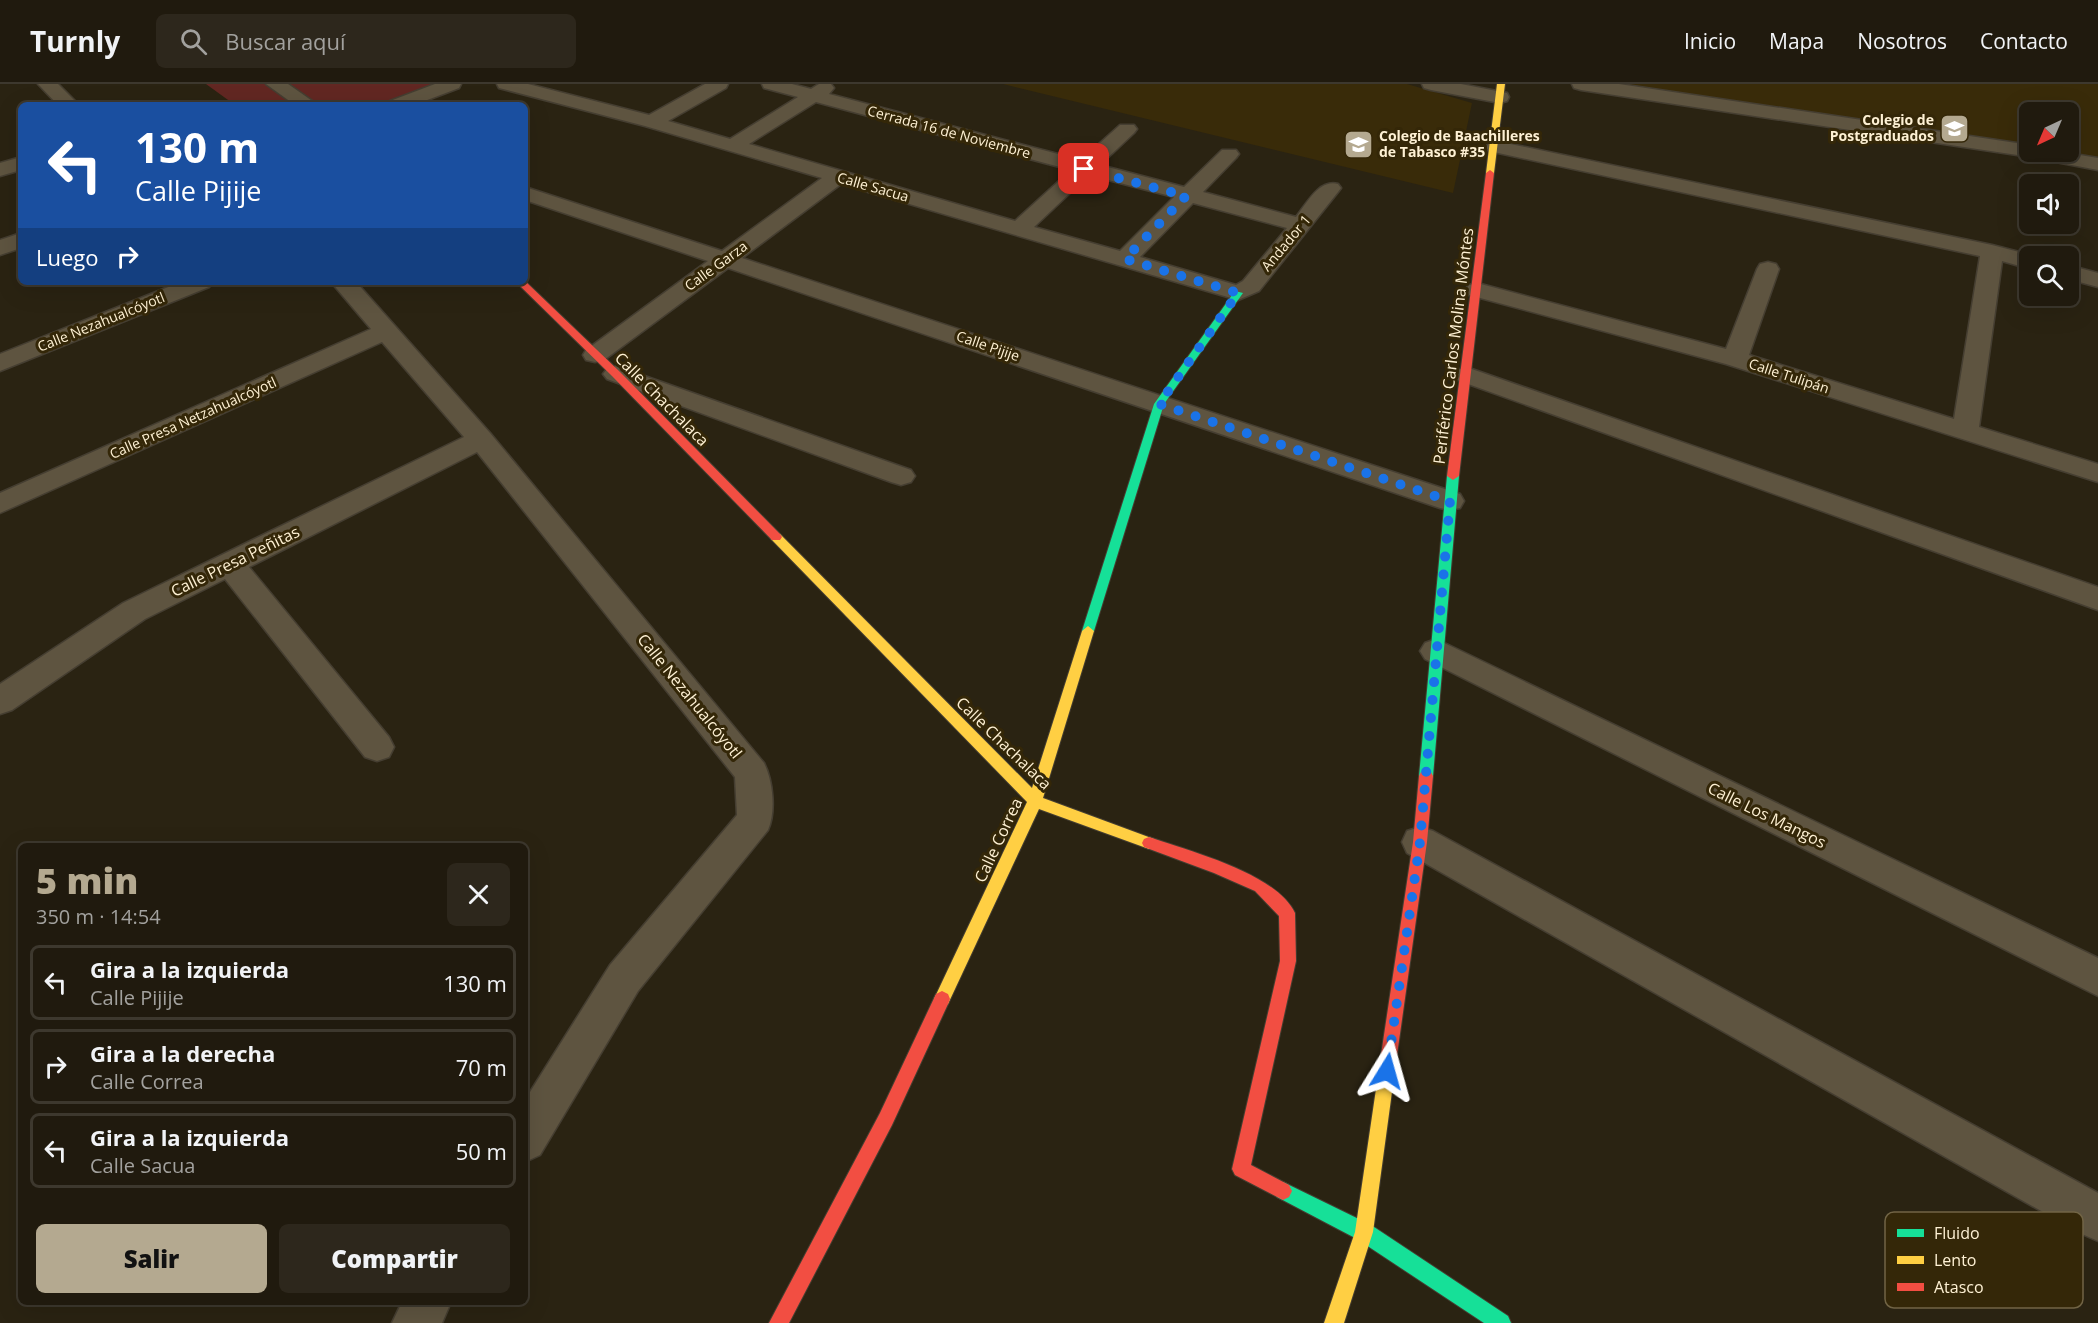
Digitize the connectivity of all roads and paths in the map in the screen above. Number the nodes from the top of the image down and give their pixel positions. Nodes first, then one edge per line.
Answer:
1 (47, 84) edge
2 (275, 84) edge
3 (452, 84) edge
4 (506, 84) edge
5 (719, 84) edge
6 (771, 84) edge
7 (832, 84) edge
8 (1431, 84) edge
9 (1581, 84) edge
10 (594, 90) dead end
11 (1501, 90) edge
12 (812, 96) junction
13 (573, 101) junction
14 (66, 102) edge
15 (303, 102) edge
16 (405, 102) edge
17 (652, 122) junction
18 (1127, 129) dead end
19 (732, 146) junction
20 (1496, 147) junction
21 (2019, 149) edge
22 (1229, 154) dead end
23 (2079, 160) edge
24 (18, 164) edge
25 (2098, 164) edge
26 (1084, 169) junction
27 (0, 170) edge
28 (837, 177) junction
29 (1331, 188) dead end
30 (528, 194) edge
31 (1186, 196) junction
32 (1302, 225) junction
33 (1020, 228) junction
34 (18, 241) edge
35 (0, 248) edge
36 (1992, 252) junction
37 (726, 258) junction
38 (1125, 259) junction
39 (2019, 259) edge
40 (1768, 269) dead end
41 (2079, 275) edge
42 (2098, 280) edge
43 (194, 285) edge
44 (346, 285) edge
45 (524, 285) edge
46 (1477, 290) junction
47 (1238, 293) junction
48 (386, 331) junction
49 (595, 356) junction
50 (1735, 359) junction
51 (0, 363) edge
52 (616, 374) junction
53 (1466, 375) junction
54 (1159, 404) junction
55 (1965, 431) junction
56 (481, 439) junction
57 (2098, 473) edge
58 (901, 476) dead end
59 (1450, 501) junction
60 (0, 504) edge
61 (230, 564) junction
62 (2098, 599) edge
63 (1437, 651) junction
64 (0, 701) edge
65 (377, 747) dead end
66 (1035, 801) junction
67 (1420, 842) junction
68 (2098, 978) edge
69 (528, 1135) edge
70 (2098, 1218) edge
71 (1364, 1232) junction
72 (426, 1305) edge
73 (416, 1323) edge
74 (779, 1323) edge
75 (1334, 1323) edge
76 (1501, 1323) edge

1 - 14 street
2 - 15 street
3 - 16 street
4 - 13 street, Calle Sacua
5 - 17 street
6 - 12 street, Cerrada 16 de Noviembre
7 - 12 street
8 - 11 street
9 - 21 street
10 - 13 street
11 - 20 street, Periférico Carlos Molina Móntes
12 - 19 street
12 - 26 street, Cerrada 16 de Noviembre
13 - 17 street, Calle Sacua
17 - 19 street, Calle Sacua
18 - 26 street
19 - 28 street, Calle Sacua
20 - 36 street
20 - 46 street, Periférico Carlos Molina Móntes
22 - 31 street
23 - 25 street
24 - 27 street
26 - 31 street, Cerrada 16 de Noviembre
26 - 33 street
28 - 33 street, Calle Sacua
28 - 37 street, Calle Garza
29 - 32 street, Andador 1
30 - 37 street, Calle Pijije
31 - 32 street, Cerrada 16 de Noviembre
31 - 38 street
32 - 47 street, Andador 1
33 - 38 street, Calle Sacua
34 - 35 street
36 - 39 street
36 - 55 street
37 - 49 street, Calle Garza
37 - 54 street, Calle Pijije
38 - 47 street, Calle Sacua
40 - 50 street
41 - 42 street
43 - 51 street, Calle Nezahualcóyotl
44 - 48 street, Calle Nezahualcóyotl
45 - 49 street, Calle Chachalaca
46 - 50 street, Calle Tulipán
46 - 53 street, Periférico Carlos Molina Móntes
47 - 54 street, Calle Correa
48 - 56 street, Calle Nezahualcóyotl
48 - 60 street, Calle Presa Netzahualcóyotl
49 - 52 street, Calle Chachalaca
50 - 55 street, Calle Tulipán
52 - 58 street
52 - 66 street, Calle Chachalaca
53 - 59 street, Periférico Carlos Molina Móntes
53 - 62 street
54 - 59 street, Calle Pijije
54 - 66 street, Calle Correa
55 - 57 street, Calle Tulipán
56 - 61 street, Calle Presa Peñitas
56 - 69 street, Calle Nezahualcóyotl
59 - 63 street, Periférico Carlos Molina Móntes
61 - 64 street, Calle Presa Peñitas
61 - 65 street
63 - 67 street, Periférico Carlos Molina Móntes
63 - 68 street, Calle Los Mangos
66 - 71 street, Calle Chachalaca
66 - 74 street, Calle Correa
67 - 70 street
67 - 71 street, Periférico Carlos Molina Móntes
71 - 75 street, Periférico Carlos Molina Móntes
71 - 76 street
72 - 73 street

